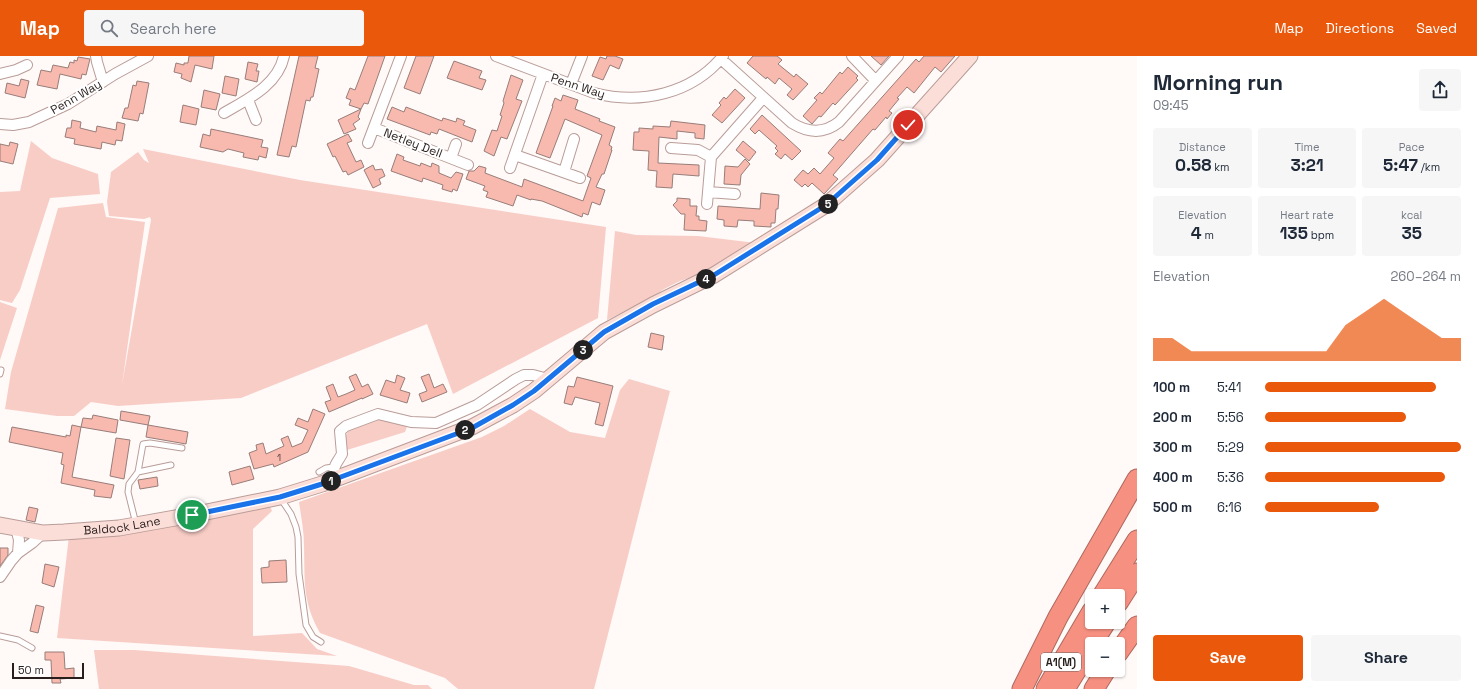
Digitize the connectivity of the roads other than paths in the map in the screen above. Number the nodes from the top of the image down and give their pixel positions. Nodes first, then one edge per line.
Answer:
1 (96, 56) edge
2 (148, 56) edge
3 (284, 56) edge
4 (401, 56) edge
5 (496, 56) edge
6 (582, 56) edge
7 (852, 56) edge
8 (898, 56) edge
9 (970, 56) edge
10 (722, 57) edge
11 (27, 65) dead end
12 (0, 74) edge
13 (543, 74) junction
14 (875, 80) junction
15 (104, 82) junction
16 (571, 84) junction
17 (763, 98) junction
18 (248, 100) junction
19 (224, 113) dead end
20 (256, 120) dead end
21 (0, 124) edge
22 (374, 128) junction
23 (574, 139) dead end
24 (368, 143) dead end
25 (456, 144) dead end
26 (671, 148) dead end
27 (515, 155) junction
28 (711, 157) junction
29 (451, 158) junction
30 (468, 165) dead end
31 (510, 168) dead end
32 (564, 172) junction
33 (580, 178) dead end
34 (708, 192) junction
35 (735, 194) dead end
36 (707, 204) dead end
37 (548, 379) junction
38 (182, 448) dead end
39 (171, 465) dead end
40 (1137, 465) edge
41 (138, 472) junction
42 (319, 472) dead end
43 (335, 473) junction
44 (1137, 479) edge
45 (280, 497) junction
46 (1126, 500) junction
47 (0, 525) edge
48 (136, 525) junction
49 (16, 528) junction
50 (43, 533) junction
51 (1137, 540) edge
52 (18, 553) junction
53 (1137, 573) edge
54 (0, 577) edge
55 (1106, 589) edge
56 (1125, 592) edge
57 (1085, 624) edge
58 (1137, 626) edge
59 (0, 636) edge
60 (321, 642) dead end
61 (1125, 643) edge
62 (32, 648) dead end
63 (1085, 656) edge
64 (1102, 677) edge
65 (1022, 689) edge
66 (1046, 689) edge
67 (1065, 689) edge
68 (1094, 689) edge

1 - 15 street
2 - 15 street, Penn Way
3 - 18 street
4 - 22 street, Netley Dell
5 - 13 street, Penn Way
6 - 16 street
7 - 14 street
8 - 14 street
9 - 37 street, Baldock Lane
10 - 16 street, Penn Way
10 - 17 street
11 - 12 street
13 - 16 street, Penn Way
13 - 27 street
14 - 17 street
15 - 21 street, Penn Way
17 - 28 street
18 - 19 street
18 - 20 street
22 - 24 street, Netley Dell
22 - 29 street, Netley Dell
23 - 32 street
25 - 29 street, Netley Dell
26 - 28 street
27 - 31 street
27 - 32 street
28 - 34 street
29 - 30 street, Netley Dell
32 - 33 street
34 - 35 street
34 - 36 street
37 - 43 street, Baldock Lane
37 - 43 street
38 - 41 lane
39 - 41 lane
40 - 46 highway
41 - 48 lane
42 - 43 lane
43 - 45 street, Baldock Lane
44 - 46 highway
45 - 48 street, Baldock Lane
45 - 60 lane
46 - 65 highway
47 - 49 street, Baldock Lane
48 - 50 street, Baldock Lane
49 - 50 street, Baldock Lane
49 - 52 street
50 - 52 street
51 - 55 highway
52 - 54 street
53 - 56 highway
57 - 66 highway, A1(M)
58 - 61 highway
59 - 62 lane
63 - 67 highway, A1(M)
64 - 68 highway

